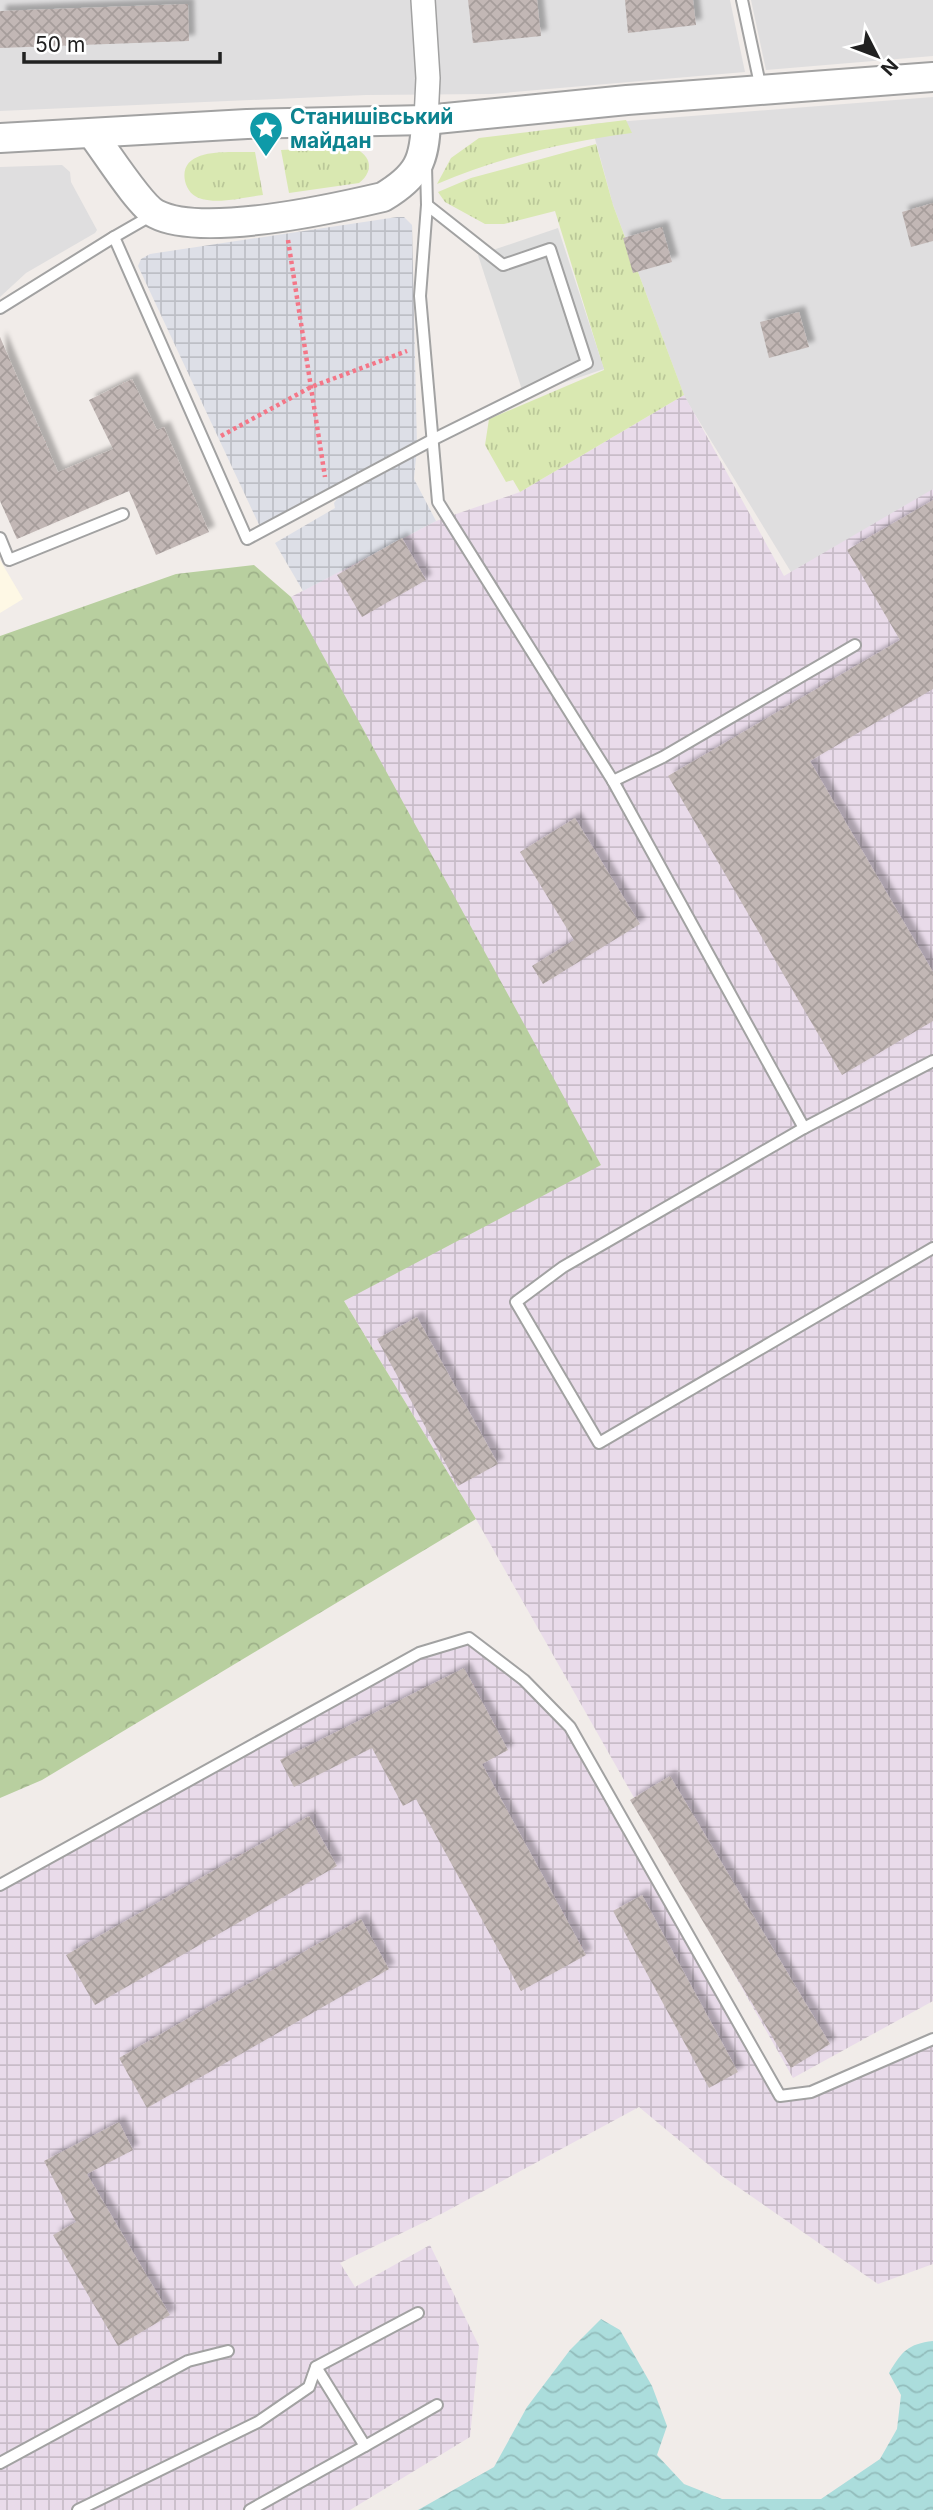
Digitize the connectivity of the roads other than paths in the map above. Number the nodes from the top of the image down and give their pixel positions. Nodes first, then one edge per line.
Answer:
1 (423, 0) edge
2 (742, 0) edge
3 (933, 76) edge
4 (761, 89) junction
5 (426, 120) junction
6 (93, 135) junction
7 (0, 138) edge
8 (425, 150) junction
9 (427, 205) junction
10 (155, 214) junction
11 (114, 237) junction
12 (0, 308) edge
13 (434, 439) junction
14 (123, 514) dead end
15 (0, 538) edge
16 (855, 645) dead end
17 (613, 781) junction
18 (933, 1061) edge
19 (804, 1128) junction
20 (933, 1248) edge
21 (0, 1885) edge
22 (933, 2039) edge
23 (418, 2314) dead end
24 (228, 2351) dead end
25 (316, 2367) junction
26 (436, 2405) dead end
27 (365, 2446) junction
28 (0, 2463) edge
29 (78, 2510) edge
30 (250, 2510) edge

1 - 5 street
2 - 4 lane
3 - 4 street
4 - 5 street
5 - 6 street
5 - 8 street
6 - 7 street
6 - 10 street
8 - 9 lane
8 - 10 street
9 - 13 lane
9 - 13 lane
10 - 11 lane
11 - 12 lane
11 - 13 lane
13 - 17 lane
14 - 15 lane
16 - 17 lane
17 - 19 lane
18 - 19 lane
19 - 20 lane
21 - 22 lane
23 - 25 lane
24 - 28 lane
25 - 27 lane
25 - 29 lane
26 - 27 lane
27 - 30 lane

